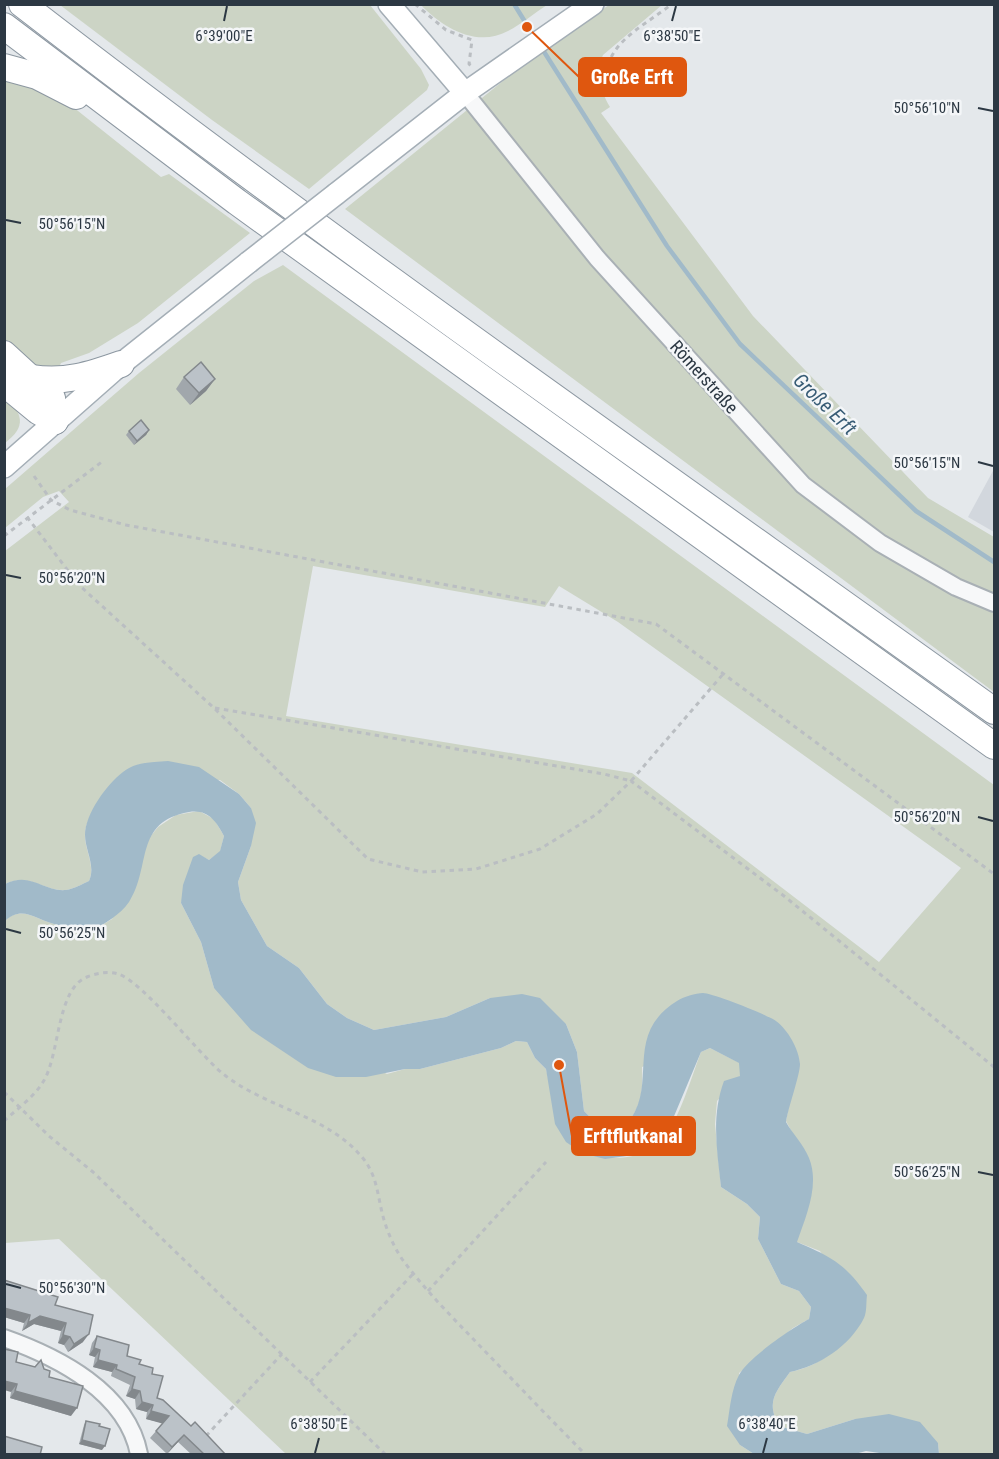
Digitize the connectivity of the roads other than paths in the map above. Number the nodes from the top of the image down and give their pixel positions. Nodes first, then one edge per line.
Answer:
1 (389, 4) edge
2 (593, 4) edge
3 (30, 9) edge
4 (4, 26) edge
5 (4, 67) edge
6 (465, 93) junction
7 (111, 109) junction
8 (4, 354) edge
9 (121, 363) junction
10 (32, 378) junction
11 (4, 382) edge
12 (54, 422) junction
13 (4, 466) edge
14 (994, 603) edge
15 (994, 711) edge
16 (994, 746) edge
17 (4, 1338) edge
18 (139, 1455) edge

1 - 6 main road
2 - 6 main road
3 - 15 highway
4 - 7 highway
5 - 7 highway
6 - 9 main road, bridge
6 - 14 street, Römerstraße
7 - 16 highway
8 - 10 highway
9 - 10 highway
9 - 12 main road
10 - 12 highway
11 - 12 highway
12 - 13 main road
17 - 18 street

